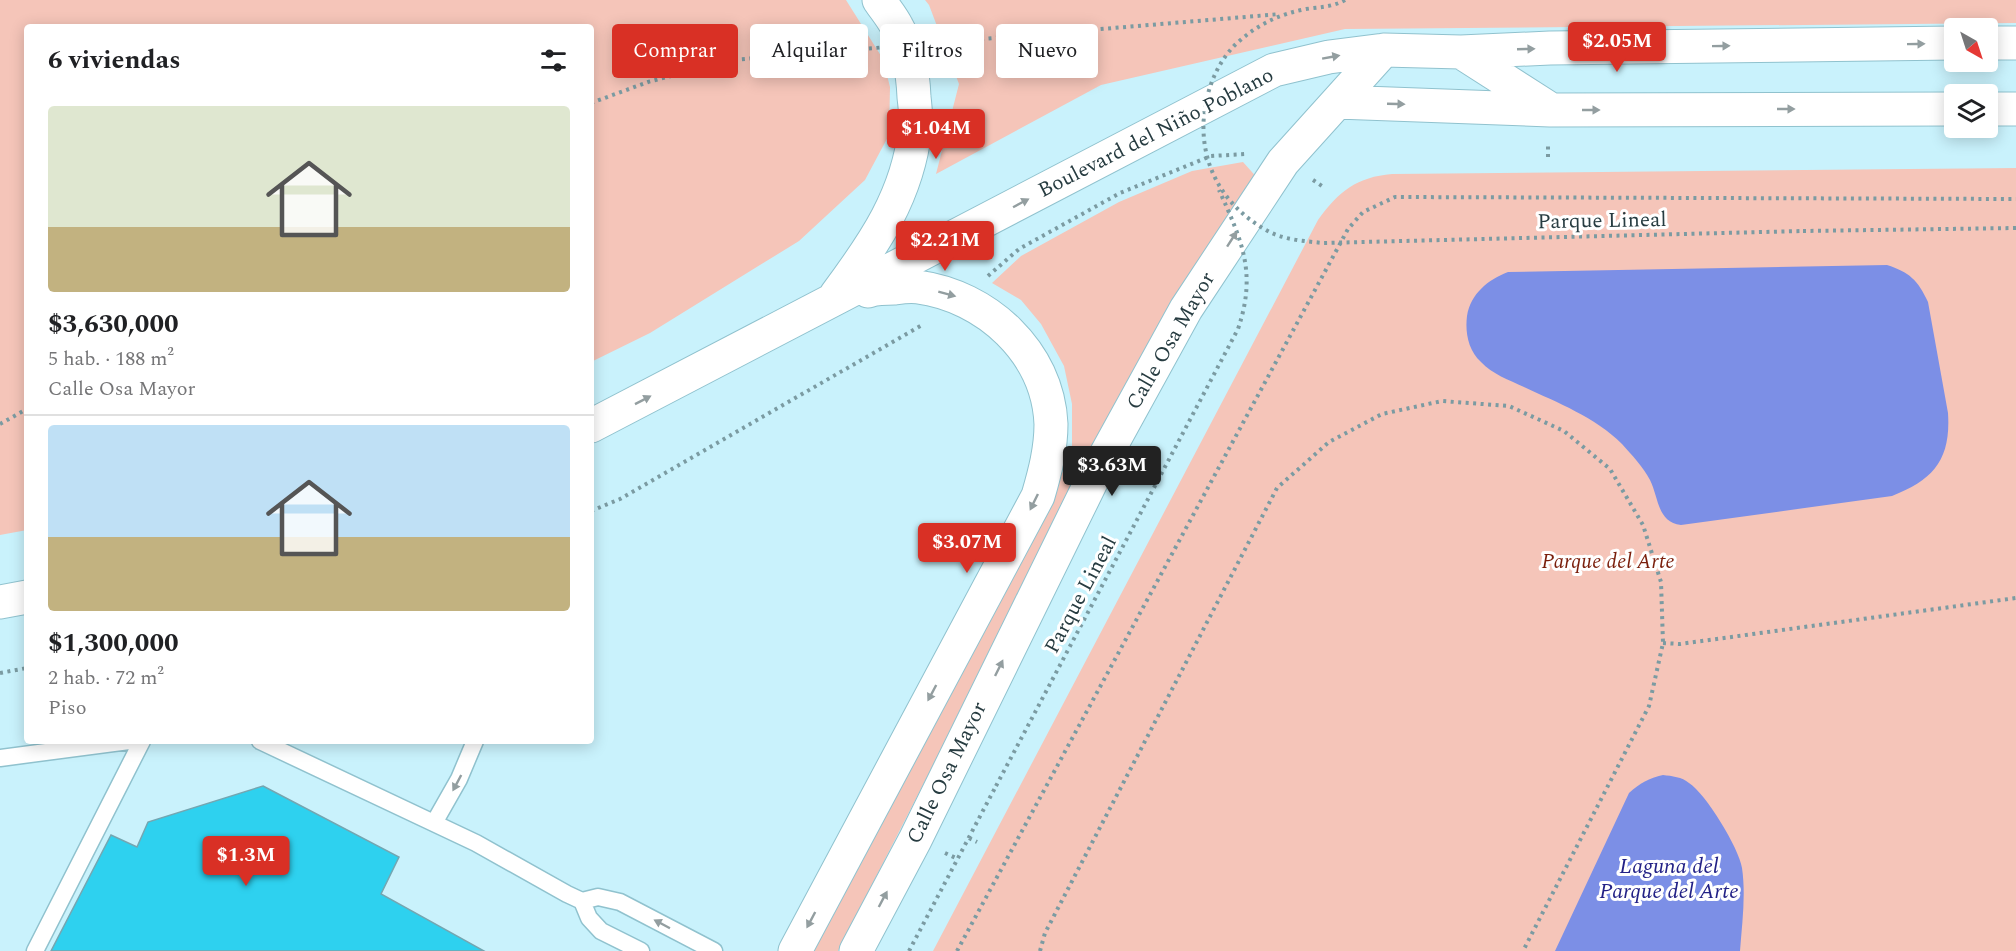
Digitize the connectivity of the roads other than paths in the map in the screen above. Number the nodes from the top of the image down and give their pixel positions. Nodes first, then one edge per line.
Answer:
1 (879, 0) edge
2 (1944, 43) edge
3 (1998, 43) edge
4 (2016, 43) edge
5 (1384, 50) junction
6 (1461, 51) junction
7 (1337, 102) junction
8 (1944, 109) edge
9 (1998, 109) edge
10 (2016, 109) edge
11 (1550, 110) junction
12 (829, 304) junction
13 (594, 424) edge
14 (24, 598) edge
15 (0, 602) edge
16 (106, 744) edge
17 (140, 744) edge
18 (266, 744) edge
19 (474, 744) edge
20 (0, 758) edge
21 (434, 823) junction
22 (582, 900) junction
23 (35, 951) edge
24 (641, 951) edge
25 (714, 951) edge
26 (795, 951) edge
27 (856, 951) edge

1 - 12 street
6 -> 2 street, Boulevard del Niño Poblano
3 - 4 street
5 - 6 street, Boulevard del Niño Poblano
5 - 7 street, Calle Osa Mayor
12 -> 5 street, Boulevard del Niño Poblano
6 - 11 street
7 -> 11 street
27 -> 7 street, Calle Osa Mayor
11 -> 8 street
9 - 10 street
13 -> 12 street, Boulevard del Niño Poblano
12 -> 26 street
14 - 15 street
16 - 20 lane
17 - 23 lane
18 - 21 lane
19 -> 21 lane
21 - 22 lane
22 - 24 lane
25 -> 22 lane

